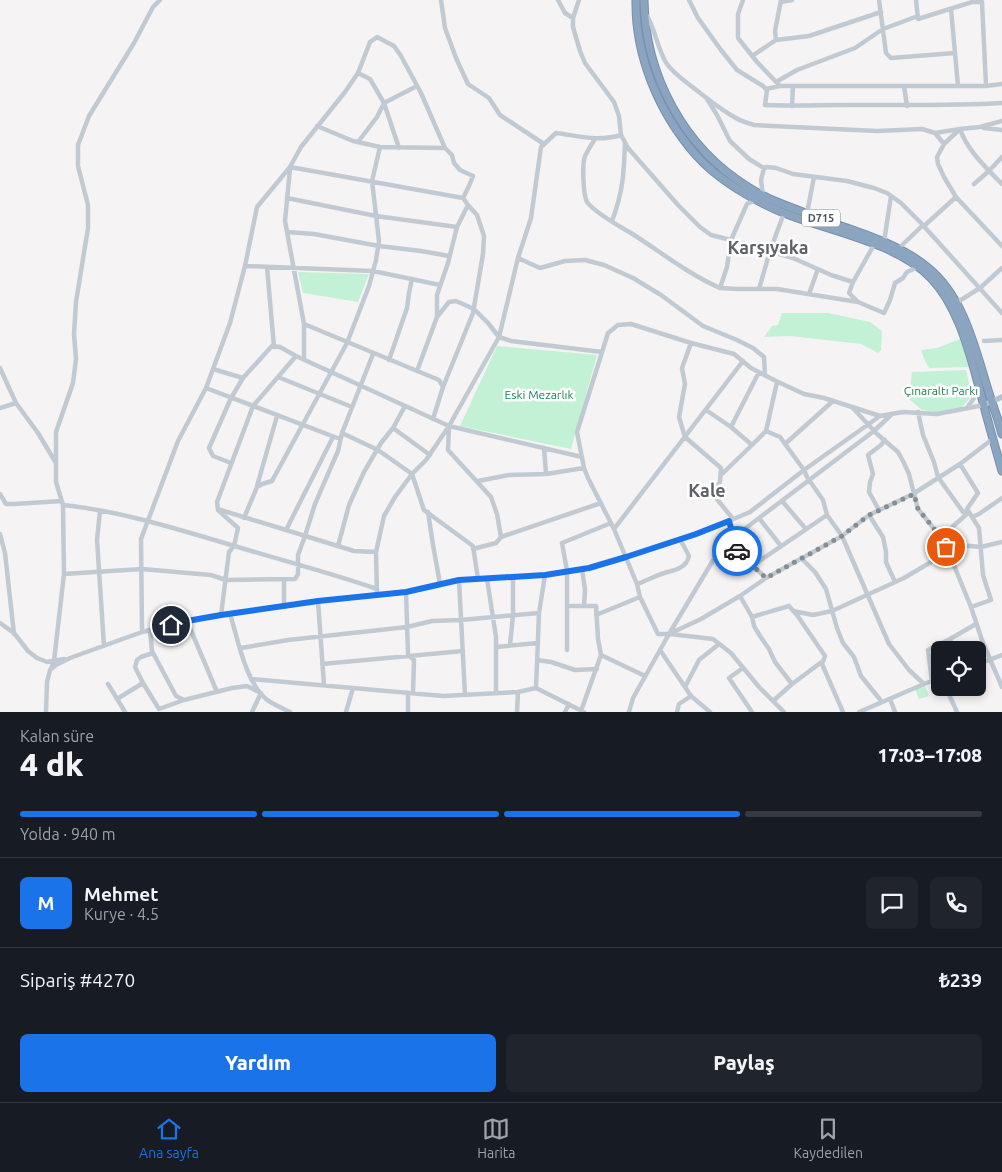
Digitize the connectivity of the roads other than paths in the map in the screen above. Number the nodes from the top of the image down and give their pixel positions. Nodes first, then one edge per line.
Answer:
1 (160, 0) edge
2 (442, 0) edge
3 (558, 0) edge
4 (579, 0) edge
5 (636, 0) edge
6 (644, 0) edge
7 (689, 0) edge
8 (744, 0) edge
9 (792, 0) edge
10 (880, 0) edge
11 (916, 0) edge
12 (781, 1) edge
13 (982, 1) edge
14 (951, 9) junction
15 (881, 12) junction
16 (644, 14) junction
17 (918, 16) junction
18 (573, 18) junction
19 (883, 29) junction
20 (776, 40) junction
21 (955, 53) junction
22 (752, 56) junction
23 (358, 73) junction
24 (778, 84) junction
25 (1002, 84) edge
26 (417, 86) junction
27 (793, 86) junction
28 (904, 86) junction
29 (958, 86) junction
30 (986, 86) junction
31 (766, 89) junction
32 (705, 97) junction
33 (384, 103) junction
34 (1002, 103) edge
35 (792, 106) junction
36 (907, 106) junction
37 (1002, 121) edge
38 (317, 126) junction
39 (980, 127) junction
40 (960, 129) junction
41 (1002, 130) edge
42 (935, 132) junction
43 (621, 135) junction
44 (595, 139) junction
45 (358, 142) junction
46 (625, 142) junction
47 (544, 144) junction
48 (944, 144) junction
49 (380, 147) junction
50 (399, 148) junction
51 (445, 148) junction
52 (1002, 157) edge
53 (290, 167) junction
54 (764, 168) junction
55 (989, 171) junction
56 (814, 177) junction
57 (372, 181) junction
58 (974, 184) dead end
59 (1002, 184) edge
60 (764, 196) junction
61 (891, 196) junction
62 (956, 197) junction
63 (287, 198) junction
64 (463, 198) junction
65 (756, 200) junction
66 (468, 205) junction
67 (784, 213) junction
68 (807, 213) junction
69 (376, 216) junction
70 (612, 221) junction
71 (924, 226) junction
72 (457, 227) junction
73 (287, 232) junction
74 (731, 240) junction
75 (878, 242) junction
76 (378, 246) junction
77 (1002, 246) edge
78 (899, 248) junction
79 (770, 252) junction
80 (449, 256) junction
81 (518, 258) junction
82 (244, 266) junction
83 (268, 267) junction
84 (918, 267) junction
85 (294, 268) junction
86 (1002, 268) edge
87 (818, 269) junction
88 (373, 271) junction
89 (412, 279) junction
90 (853, 282) junction
91 (440, 285) junction
92 (720, 288) junction
93 (980, 288) junction
94 (759, 289) junction
95 (809, 294) junction
96 (858, 302) junction
97 (956, 303) junction
98 (474, 309) junction
99 (1002, 313) edge
100 (437, 317) junction
101 (304, 324) junction
102 (499, 337) junction
103 (1002, 340) edge
104 (984, 341) dead end
105 (347, 343) junction
106 (691, 344) junction
107 (274, 347) junction
108 (602, 352) junction
109 (373, 354) junction
110 (296, 356) junction
111 (304, 359) junction
112 (389, 360) junction
113 (744, 362) junction
114 (0, 368) edge
115 (213, 370) junction
116 (417, 371) junction
117 (331, 372) junction
118 (759, 372) junction
119 (765, 375) junction
120 (278, 377) junction
121 (243, 378) junction
122 (777, 382) junction
123 (361, 386) junction
124 (206, 388) junction
125 (443, 388) junction
126 (979, 388) junction
127 (319, 395) junction
128 (1002, 397) edge
129 (231, 398) junction
130 (833, 401) junction
131 (992, 401) junction
132 (16, 403) junction
133 (984, 405) junction
134 (253, 406) junction
135 (405, 406) junction
136 (851, 406) junction
137 (352, 407) junction
138 (0, 408) edge
139 (966, 409) junction
140 (706, 410) junction
141 (918, 412) junction
142 (892, 414) junction
143 (277, 416) junction
144 (880, 416) junction
145 (433, 419) junction
146 (1000, 419) edge
147 (302, 425) junction
148 (868, 425) junction
149 (449, 426) junction
150 (731, 427) junction
151 (393, 428) junction
152 (766, 431) junction
153 (874, 431) junction
154 (342, 433) junction
155 (1002, 434) edge
156 (333, 437) junction
157 (685, 437) junction
158 (994, 438) junction
159 (340, 440) junction
160 (885, 440) junction
161 (785, 444) junction
162 (752, 445) junction
163 (544, 448) junction
164 (378, 450) junction
165 (430, 455) junction
166 (582, 457) junction
167 (232, 463) junction
168 (56, 464) junction
169 (960, 464) junction
170 (584, 468) junction
171 (804, 470) junction
172 (1002, 471) edge
173 (412, 474) junction
174 (546, 474) junction
175 (720, 475) junction
176 (938, 477) junction
177 (809, 480) junction
178 (478, 481) junction
179 (257, 487) junction
180 (0, 494) edge
181 (914, 494) junction
182 (1002, 498) edge
183 (782, 501) junction
184 (62, 503) junction
185 (601, 503) junction
186 (218, 510) junction
187 (879, 510) junction
188 (100, 511) junction
189 (428, 512) junction
190 (968, 512) junction
191 (827, 515) junction
192 (869, 515) junction
193 (972, 517) junction
194 (244, 518) junction
195 (759, 518) junction
196 (731, 520) junction
197 (148, 521) junction
198 (611, 523) junction
199 (614, 529) junction
200 (806, 529) junction
201 (286, 530) junction
202 (0, 534) edge
203 (305, 536) junction
204 (842, 536) junction
205 (501, 537) junction
206 (940, 537) junction
207 (734, 538) junction
208 (680, 539) junction
209 (1002, 542) edge
210 (234, 546) junction
211 (338, 546) junction
212 (781, 546) junction
213 (733, 547) junction
214 (981, 547) junction
215 (473, 549) junction
216 (947, 550) junction
217 (376, 552) junction
218 (626, 557) junction
219 (801, 558) junction
220 (297, 564) junction
221 (752, 566) junction
222 (142, 569) junction
223 (582, 569) junction
224 (567, 571) junction
225 (99, 572) junction
226 (64, 574) junction
227 (545, 575) junction
228 (513, 577) junction
229 (766, 578) junction
230 (284, 579) junction
231 (478, 579) junction
232 (487, 579) junction
233 (226, 580) junction
234 (459, 580) junction
235 (895, 582) junction
236 (440, 584) junction
237 (637, 584) junction
238 (377, 592) junction
239 (406, 592) junction
240 (867, 595) junction
241 (740, 596) junction
242 (640, 597) junction
243 (318, 601) junction
244 (284, 606) junction
245 (567, 606) junction
246 (584, 606) junction
247 (970, 607) junction
248 (793, 611) junction
249 (832, 611) junction
250 (539, 613) junction
251 (230, 614) junction
252 (221, 615) junction
253 (513, 615) junction
254 (596, 615) junction
255 (493, 617) junction
256 (752, 617) junction
257 (461, 620) junction
258 (187, 621) junction
259 (0, 623) edge
260 (976, 624) junction
261 (407, 627) junction
262 (150, 630) junction
263 (142, 632) junction
264 (14, 634) junction
265 (669, 634) junction
266 (320, 636) junction
267 (950, 638) junction
268 (944, 641) edge
269 (951, 641) edge
270 (538, 643) junction
271 (719, 644) junction
272 (510, 645) junction
273 (104, 646) junction
274 (496, 647) junction
275 (240, 648) junction
276 (931, 648) edge
277 (567, 650) dead end
278 (660, 650) junction
279 (463, 651) junction
280 (153, 653) junction
281 (1002, 655) edge
282 (410, 656) junction
283 (601, 656) junction
284 (70, 658) junction
285 (990, 659) junction
286 (537, 660) junction
287 (54, 661) junction
288 (823, 661) junction
289 (986, 661) edge
290 (322, 664) junction
291 (743, 668) junction
292 (596, 669) junction
293 (50, 670) junction
294 (931, 673) edge
295 (646, 676) junction
296 (251, 679) junction
297 (931, 681) edge
298 (144, 683) junction
299 (108, 684) dead end
300 (792, 684) junction
301 (924, 684) junction
302 (324, 685) junction
303 (685, 687) junction
304 (1002, 687) edge
305 (353, 688) junction
306 (536, 688) junction
307 (217, 692) junction
308 (518, 692) junction
309 (261, 693) junction
310 (410, 693) junction
311 (496, 693) junction
312 (465, 695) junction
313 (691, 696) junction
314 (950, 696) edge
315 (117, 699) junction
316 (890, 699) junction
317 (184, 700) junction
318 (773, 701) junction
319 (882, 702) junction
320 (569, 704) junction
321 (160, 711) edge
322 (583, 711) edge
323 (46, 712) edge
324 (125, 712) edge
325 (154, 712) edge
326 (252, 712) edge
327 (290, 712) edge
328 (346, 712) edge
329 (408, 712) edge
330 (517, 712) edge
331 (565, 712) edge
332 (629, 712) edge
333 (677, 712) edge
334 (710, 712) edge
335 (752, 712) edge
336 (784, 712) edge
337 (843, 712) edge
338 (860, 712) edge
339 (895, 712) edge
340 (957, 712) edge

1 - 168 street
2 - 47 street
3 - 18 street
4 - 18 street
5 - 65 highway, D715
6 - 16 highway, D715
7 - 31 street
8 - 22 street
9 - 12 street
10 - 15 street
11 - 17 street
12 - 20 street
13 - 14 street
13 - 30 street
14 - 17 street
14 - 21 street
15 - 19 street
15 - 20 street
16 - 32 street
16 - 60 highway, D715
17 - 19 street
18 - 43 street
19 - 21 street
19 - 24 street
20 - 22 street
21 - 29 street
22 - 24 street
23 - 26 street
23 - 33 street
23 - 38 street
24 - 27 street
24 - 31 street
25 - 30 street
26 - 33 street
26 - 51 street
27 - 28 street
27 - 35 street
28 - 29 street
28 - 36 street
29 - 30 street
31 - 35 street
32 - 42 street
32 - 54 street
33 - 45 street
33 - 50 street
34 - 36 street
35 - 36 street
37 - 39 street
38 - 45 street
38 - 53 street
39 - 40 street
39 - 41 street
40 - 42 street
40 - 48 street
40 - 55 street
42 - 48 street
43 - 44 street
43 - 46 street
44 - 47 street
44 - 70 street
45 - 49 street
46 - 70 street
46 - 74 street
47 - 81 street
48 - 62 street
49 - 50 street
49 - 57 street
50 - 51 street
51 - 64 street
52 - 55 street
53 - 57 street
53 - 63 street
53 - 82 street
54 - 56 street
54 - 60 street
55 - 58 street
55 - 59 street
56 - 61 street
56 - 68 street
57 - 64 street
57 - 69 street
60 - 68 highway, D715
61 - 71 street
61 - 75 street
62 - 71 street
62 - 77 street
63 - 69 street
63 - 73 street
64 - 66 street
65 - 67 highway, D715
65 - 74 street
66 - 72 street
66 - 98 street
67 - 75 highway, D715
67 - 79 street
68 - 75 highway, D715
69 - 72 street
69 - 76 street
70 - 92 street
71 - 78 street
71 - 93 street
72 - 80 street
73 - 76 street
73 - 85 street
74 - 79 street
74 - 92 street
75 - 78 highway, D715
75 - 84 highway, D715
75 - 90 street
76 - 80 street
76 - 88 street
78 - 97 highway, D715
79 - 87 street
79 - 94 street
80 - 91 street
81 - 102 street
81 - 119 street
82 - 83 street
82 - 115 street
83 - 85 street
83 - 107 street
84 - 96 street
84 - 126 highway, D715
85 - 88 street
85 - 101 street
86 - 93 street
87 - 90 street
87 - 95 street
88 - 89 street
88 - 105 street
89 - 91 street
89 - 112 street
90 - 96 street
91 - 100 street
92 - 94 street
93 - 97 street
93 - 99 street
94 - 95 street
95 - 96 street
97 - 131 highway, D715
98 - 100 street
98 - 102 street
98 - 125 street
100 - 116 street
101 - 105 street
101 - 111 street
102 - 108 street
102 - 149 street
103 - 104 street
105 - 109 street
105 - 117 street
106 - 108 street
106 - 113 street
106 - 157 street
107 - 110 street
107 - 121 street
108 - 166 street
109 - 112 street
109 - 123 street
110 - 111 street
110 - 120 street
111 - 117 street
112 - 116 street
113 - 118 street
113 - 140 street
114 - 132 street
115 - 121 street
115 - 124 street
116 - 125 street
117 - 123 street
117 - 127 street
118 - 119 street
118 - 150 street
119 - 122 street
120 - 127 street
120 - 134 street
121 - 129 street
122 - 130 street
122 - 152 street
123 - 135 street
123 - 137 street
124 - 129 street
124 - 197 street
125 - 145 street
126 - 133 highway, D715
126 - 139 street
127 - 137 street
127 - 147 street
128 - 131 main road
129 - 134 street
129 - 167 street
130 - 136 street
130 - 161 street
131 - 133 main road
131 - 146 highway, D715
132 - 138 street
132 - 168 street
133 - 139 street
133 - 158 highway, D715
134 - 143 street
134 - 167 street
135 - 145 street
135 - 151 street
136 - 144 street
136 - 148 street
137 - 154 street
139 - 141 street
140 - 150 street
140 - 157 street
141 - 142 street
141 - 176 street
142 - 144 street
142 - 153 street
143 - 147 street
143 - 179 street
144 - 148 street
145 - 149 street
146 - 155 highway, D715
147 - 156 street
147 - 179 street
148 - 153 street
148 - 171 street
149 - 163 street
149 - 165 street
149 - 178 street
150 - 162 street
151 - 164 street
151 - 165 street
152 - 161 street
152 - 162 street
153 - 160 street
153 - 177 street
154 - 159 street
154 - 164 street
156 - 159 street
156 - 201 street
157 - 175 street
157 - 199 street
158 - 169 street
158 - 172 highway, D715
159 - 203 street
160 - 181 street
160 - 187 street
161 - 171 street
162 - 175 street
163 - 166 street
163 - 174 street
164 - 173 street
164 - 211 street
165 - 173 street
166 - 170 street
167 - 186 street
168 - 184 street
169 - 176 street
169 - 190 street
170 - 174 street
170 - 185 street
171 - 177 street
171 - 196 street
173 - 189 street
173 - 217 street
174 - 178 street
175 - 196 street
176 - 181 street
176 - 190 street
177 - 183 street
177 - 191 street
178 - 205 street
179 - 194 street
180 - 184 street
181 - 187 street
181 - 206 street
182 - 193 street
183 - 195 street
183 - 200 street
184 - 188 street
184 - 226 street
185 - 198 street
185 - 205 street
186 - 194 street
186 - 210 street
187 - 192 street
188 - 197 street
188 - 225 street
189 - 215 street
189 - 236 street
190 - 193 street
190 - 206 street
191 - 200 street
191 - 204 street
192 - 204 street
192 - 235 street
193 - 214 street
194 - 201 street
195 - 207 street
195 - 212 street
196 - 207 street
196 - 208 street
197 - 210 street
197 - 222 street
198 - 199 street
198 - 224 street
199 - 218 street
200 - 212 street
201 - 203 street
202 - 264 street
203 - 211 street
203 - 220 street
204 - 219 street
204 - 240 street
205 - 215 street
206 - 216 street
207 - 213 street
208 - 218 street
208 - 237 street
209 - 214 street
210 - 220 street
210 - 233 street
211 - 217 street
212 - 221 street
213 - 221 street
213 - 265 street
214 - 216 street
214 - 247 street
215 - 231 street
216 - 235 street
216 - 247 street
217 - 238 street
218 - 223 street
218 - 237 street
219 - 229 street
219 - 249 street
220 - 230 street
220 - 238 street
221 - 229 street
222 - 225 street
222 - 233 street
222 - 263 street
223 - 224 street
223 - 246 street
224 - 227 street
224 - 245 street
225 - 226 street
225 - 273 street
226 - 287 street
227 - 228 street
227 - 250 street
228 - 232 street
228 - 253 street
229 - 241 street
230 - 233 street
230 - 244 street
231 - 232 street
231 - 234 street
232 - 255 street
233 - 252 street
234 - 236 street
234 - 257 street
235 - 240 street
236 - 239 street
237 - 242 street
238 - 239 street
238 - 243 street
239 - 261 street
240 - 249 street
240 - 301 street
241 - 256 street
241 - 265 street
242 - 254 street
242 - 265 street
243 - 244 street
243 - 266 street
244 - 251 street
245 - 246 street
245 - 277 street
246 - 254 street
247 - 260 street
248 - 249 street
248 - 256 street
248 - 288 street
249 - 319 street
250 - 253 street
250 - 270 street
251 - 252 street
251 - 275 street
252 - 258 street
253 - 255 street
253 - 272 street
254 - 283 street
255 - 257 street
255 - 274 street
256 - 300 street
257 - 261 street
257 - 279 street
258 - 262 street
258 - 307 street
259 - 264 street
260 - 267 street
260 - 285 street
261 - 266 street
261 - 282 street
262 - 263 street
262 - 280 street
263 - 273 street
264 - 287 street
265 - 271 street
265 - 278 street
266 - 275 street
266 - 290 street
267 - 268 street
267 - 269 street
270 - 272 street
270 - 286 street
271 - 291 street
271 - 303 street
272 - 274 street
273 - 284 street
274 - 311 street
275 - 296 street
276 - 294 street
278 - 295 street
278 - 303 street
279 - 282 street
279 - 312 street
280 - 298 street
280 - 317 street
281 - 285 street
282 - 290 street
282 - 310 street
283 - 292 street
283 - 295 street
284 - 287 street
284 - 293 street
285 - 289 street
285 - 304 street
286 - 292 street
286 - 306 street
287 - 293 street
288 - 300 street
288 - 337 street
290 - 302 street
291 - 318 street
291 - 335 street
292 - 322 street
293 - 323 street
295 - 332 street
296 - 302 street
296 - 309 street
297 - 301 street
298 - 315 street
298 - 321 street
299 - 315 street
300 - 318 street
301 - 316 street
302 - 305 street
303 - 313 street
305 - 310 street
305 - 328 street
306 - 308 street
306 - 320 street
307 - 309 street
307 - 317 street
308 - 311 street
308 - 330 street
309 - 326 street
309 - 327 street
310 - 312 street
310 - 329 street
311 - 312 street
313 - 333 street
313 - 334 street
314 - 340 street
315 - 324 street
316 - 319 street
316 - 339 street
317 - 321 street
318 - 336 street
319 - 338 street
320 - 322 street
320 - 331 street
321 - 325 street

